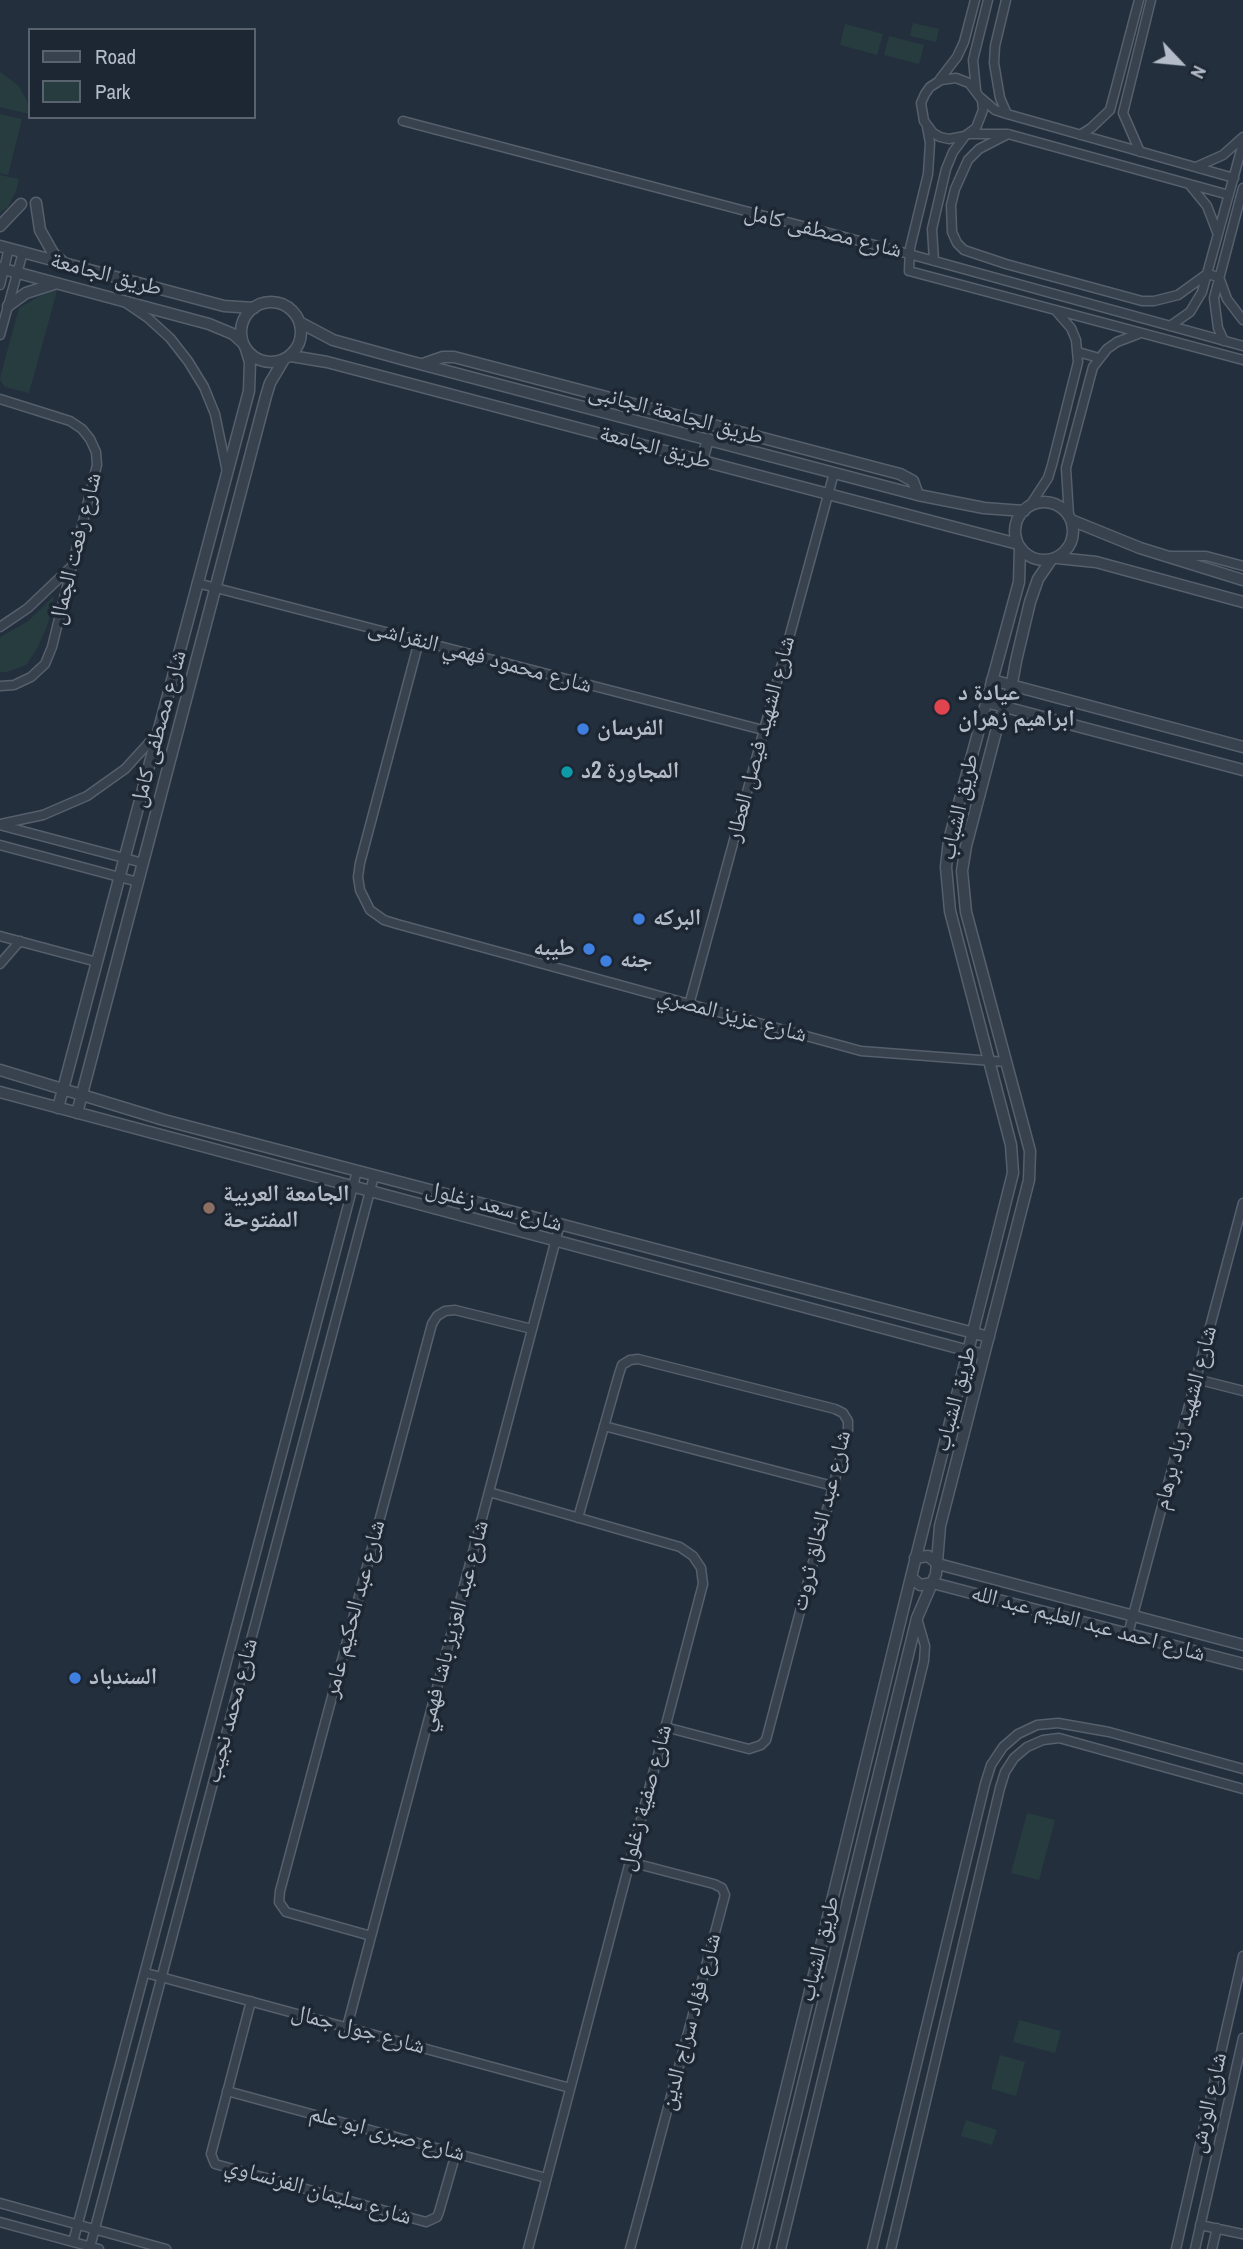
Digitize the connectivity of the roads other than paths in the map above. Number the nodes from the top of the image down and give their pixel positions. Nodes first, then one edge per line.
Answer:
1 (975, 0) edge
2 (988, 0) edge
3 (1006, 0) edge
4 (1139, 0) edge
5 (1152, 1) edge
6 (938, 82) junction
7 (977, 92) junction
8 (1110, 110) junction
9 (1123, 113) junction
10 (1007, 114) junction
11 (402, 121) dead end
12 (927, 127) junction
13 (1008, 134) junction
14 (967, 135) junction
15 (1080, 135) junction
16 (1243, 137) edge
17 (1108, 143) junction
18 (1243, 143) edge
19 (1140, 152) junction
20 (1104, 159) junction
21 (1195, 167) junction
22 (1234, 178) junction
23 (1186, 183) junction
24 (1243, 188) edge
25 (1229, 195) junction
26 (36, 203) dead end
27 (21, 204) dead end
28 (0, 226) edge
29 (1218, 235) junction
30 (5, 247) edge
31 (23, 252) junction
32 (909, 254) junction
33 (934, 261) junction
34 (63, 263) junction
35 (2, 268) edge
36 (17, 272) junction
37 (1208, 274) junction
38 (1219, 276) junction
39 (57, 283) junction
40 (0, 285) edge
41 (124, 301) junction
42 (8, 306) junction
43 (254, 308) junction
44 (1055, 310) junction
45 (1243, 320) edge
46 (300, 323) junction
47 (1170, 326) junction
48 (1140, 333) junction
49 (0, 335) edge
50 (1224, 341) junction
51 (244, 346) junction
52 (1243, 346) edge
53 (1078, 352) junction
54 (287, 358) junction
55 (1099, 358) junction
56 (1243, 360) edge
57 (423, 364) junction
58 (0, 400) edge
59 (708, 439) junction
60 (702, 461) junction
61 (227, 472) junction
62 (834, 473) junction
63 (828, 494) junction
64 (918, 495) junction
65 (1026, 509) junction
66 (1070, 518) junction
67 (1019, 546) junction
68 (1166, 557) junction
69 (1054, 559) junction
70 (72, 566) junction
71 (1243, 566) edge
72 (1243, 580) edge
73 (197, 583) junction
74 (215, 588) junction
75 (1243, 602) edge
76 (0, 627) edge
77 (419, 641) junction
78 (992, 680) junction
79 (1012, 685) junction
80 (0, 686) edge
81 (986, 702) junction
82 (1007, 707) junction
83 (764, 730) junction
84 (157, 734) junction
85 (1243, 747) edge
86 (1243, 770) edge
87 (0, 825) edge
88 (0, 845) edge
89 (124, 858) junction
90 (143, 863) junction
91 (119, 877) junction
92 (138, 882) junction
93 (0, 936) edge
94 (20, 941) junction
95 (97, 962) junction
96 (0, 964) edge
97 (689, 1005) junction
98 (989, 1061) junction
99 (1006, 1062) junction
100 (68, 1069) junction
101 (0, 1070) edge
102 (87, 1074) junction
103 (63, 1090) junction
104 (0, 1092) edge
105 (81, 1096) junction
106 (58, 1108) junction
107 (77, 1114) junction
108 (356, 1171) junction
109 (374, 1175) junction
110 (352, 1187) junction
111 (370, 1192) junction
112 (1243, 1203) edge
113 (560, 1224) junction
114 (556, 1241) junction
115 (532, 1329) junction
116 (974, 1333) junction
117 (989, 1337) junction
118 (969, 1350) junction
119 (984, 1355) junction
120 (1196, 1379) junction
121 (1243, 1391) edge
122 (604, 1426) junction
123 (290, 1427) junction
124 (306, 1431) junction
125 (833, 1486) junction
126 (489, 1492) junction
127 (578, 1518) junction
128 (915, 1558) junction
129 (938, 1564) junction
130 (911, 1577) junction
131 (933, 1583) junction
132 (1133, 1616) junction
133 (917, 1618) junction
134 (1128, 1634) junction
135 (1243, 1645) edge
136 (1243, 1664) edge
137 (665, 1727) junction
138 (1243, 1769) edge
139 (1243, 1788) edge
140 (630, 1862) junction
141 (953, 1917) junction
142 (970, 1921) junction
143 (371, 1936) junction
144 (1243, 1956) edge
145 (146, 1973) junction
146 (161, 1977) junction
147 (251, 2001) junction
148 (347, 2027) junction
149 (1243, 2038) edge
150 (570, 2088) junction
151 (227, 2091) junction
152 (910, 2094) junction
153 (927, 2098) junction
154 (456, 2153) junction
155 (890, 2176) junction
156 (546, 2178) junction
157 (907, 2180) junction
158 (0, 2203) edge
159 (0, 2222) edge
160 (77, 2225) junction
161 (1200, 2225) junction
162 (1217, 2228) junction
163 (94, 2229) junction
164 (1243, 2234) edge
165 (73, 2242) junction
166 (94, 2248) edge
167 (1197, 2248) edge
168 (166, 2249) edge
169 (529, 2249) edge
170 (630, 2249) edge
171 (747, 2249) edge
172 (763, 2249) edge
173 (781, 2249) edge
174 (872, 2249) edge
175 (891, 2249) edge
176 (1176, 2249) edge
177 (1212, 2249) edge

1 - 6 street
2 - 7 street
3 - 10 street
4 - 8 street
5 - 9 street
6 - 7 street
6 - 12 street
7 - 10 street
7 - 14 street
8 - 9 street
8 - 15 street
9 - 19 street
10 - 15 street
11 - 32 street, شارع مصطفى كامل
12 - 14 street
12 - 32 street
13 - 14 street
13 - 20 street
13 - 37 street
14 - 33 street
15 - 17 street
16 - 21 street
17 - 19 street
17 - 20 street
18 - 22 street
19 - 21 street
20 - 23 street
21 - 22 street
22 - 25 street
23 - 25 street
23 - 29 street
24 - 38 street
25 - 29 street
26 - 34 street
27 - 28 street
29 - 37 street
30 - 31 street, طريق الجامعة
30 - 35 street
31 - 34 street, طريق الجامعة
31 - 36 street
32 - 33 street, شارع مصطفى كامل
32 - 44 street, شارع مصطفى كامل
33 - 47 street, شارع مصطفى كامل
34 - 43 street, طريق الجامعة
35 - 36 street, طريق الجامعة
35 - 40 street
36 - 39 street, طريق الجامعة
36 - 42 street
37 - 38 street
37 - 47 street
38 - 45 street
38 - 50 street
39 - 41 street, طريق الجامعة
39 - 42 street
41 - 51 street, طريق الجامعة
41 - 61 street
42 - 49 street
43 - 46 street
43 - 51 street
44 - 48 street, شارع مصطفى كامل
44 - 53 street
46 - 54 street
46 - 57 street, طريق الجامعة
47 - 50 street, شارع مصطفى كامل
48 - 55 street
48 - 56 street, شارع مصطفى كامل
50 - 52 street, شارع مصطفى كامل
51 - 54 street
51 - 61 street, شارع مصطفى كامل
53 - 55 street
53 - 65 street
54 - 60 street, طريق الجامعة
54 - 74 street, شارع مصطفى كامل
55 - 66 street
57 - 59 street, طريق الجامعة
57 - 64 street, طريق الجامعة الجانبى
58 - 70 street, شارع رفعت الجمال
59 - 60 street
59 - 62 street, طريق الجامعة
60 - 63 street, طريق الجامعة
61 - 73 street, شارع مصطفى كامل
62 - 63 street, شارع الشهيد فيصل العطار
62 - 64 street, طريق الجامعة
63 - 67 street, طريق الجامعة
63 - 83 street, شارع الشهيد فيصل العطار
64 - 65 street, طريق الجامعة
65 - 66 street
65 - 67 street
66 - 68 street
66 - 69 street
67 - 69 street
67 - 78 street, طريق الشباب
68 - 71 street
68 - 72 street
69 - 75 street
69 - 79 street, طريق الشباب
70 - 76 street
70 - 80 street, شارع رفعت الجمال
73 - 74 street, شارع محمود فهمي النقراشى
73 - 84 street, شارع مصطفى كامل
74 - 77 street, شارع محمود فهمي النقراشى
74 - 90 street, شارع مصطفى كامل
77 - 83 street, شارع محمود فهمي النقراشى
77 - 97 street, شارع عزيز المصري
78 - 79 street
78 - 81 street, طريق الشباب
79 - 82 street, طريق الشباب
79 - 85 street
81 - 82 street
81 - 98 street, طريق الشباب
82 - 86 street
82 - 99 street, طريق الشباب
83 - 97 street, شارع الشهيد فيصل العطار
84 - 87 street
84 - 89 street, شارع مصطفى كامل
87 - 89 street
88 - 91 street
89 - 90 street
89 - 91 street, شارع مصطفى كامل
90 - 92 street, شارع مصطفى كامل
91 - 92 street
91 - 95 street, شارع مصطفى كامل
92 - 102 street, شارع مصطفى كامل
93 - 94 street
94 - 95 street
94 - 96 street
95 - 100 street, شارع مصطفى كامل
97 - 98 street, شارع عزيز المصري
98 - 99 street, شارع عزيز المصري
98 - 116 street, طريق الشباب
99 - 117 street, طريق الشباب
100 - 102 street
100 - 103 street, شارع مصطفى كامل
101 - 103 street, شارع سعد زغلول
102 - 105 street, شارع مصطفى كامل
103 - 105 street, شارع سعد زغلول
103 - 106 street, شارع مصطفى كامل
104 - 106 street, شارع سعد زغلول
105 - 107 street, شارع مصطفى كامل
105 - 108 street, شارع سعد زغلول
106 - 107 street, شارع سعد زغلول
107 - 110 street, شارع سعد زغلول
108 - 109 street, شارع سعد زغلول
108 - 110 street, شارع محمد نجيب
109 - 111 street, شارع محمد نجيب
109 - 113 street, شارع سعد زغلول
110 - 111 street, شارع سعد زغلول
110 - 123 street, شارع محمد نجيب
111 - 114 street, شارع سعد زغلول
111 - 124 street, شارع محمد نجيب
112 - 120 street, شارع الشهيد زياد برهام
113 - 114 street, شارع عبد العزيز باشا فهمي
113 - 116 street, شارع سعد زغلول
114 - 115 street, شارع عبد العزيز باشا فهمي
114 - 118 street, شارع سعد زغلول
115 - 126 street, شارع عبد العزيز باشا فهمي
115 - 143 street, شارع عبد الحكيم عامر
116 - 117 street, شارع سعد زغلول
116 - 118 street, طريق الشباب
117 - 119 street, طريق الشباب
118 - 119 street, شارع سعد زغلول
118 - 128 street, طريق الشباب
119 - 129 street, طريق الشباب
120 - 121 street
120 - 132 street, شارع الشهيد زياد برهام
122 - 125 street
122 - 125 street, شارع عبد الخالق ثروت
122 - 127 street, شارع عبد الخالق ثروت
123 - 124 street
123 - 145 street, شارع محمد نجيب
124 - 146 street, شارع محمد نجيب
125 - 137 street, شارع عبد الخالق ثروت
126 - 127 street, شارع صفية زغلول
126 - 143 street, شارع عبد العزيز باشا فهمي
127 - 137 street, شارع صفية زغلول
128 - 129 street
128 - 130 street, طريق الشباب
129 - 131 street, طريق الشباب
129 - 132 street, شارع احمد عبد العليم عبد الله
130 - 131 street
130 - 171 street, طريق الشباب
131 - 133 street, طريق الشباب
131 - 134 street, شارع احمد عبد العليم عبد الله
132 - 134 street, شارع الشهيد زياد برهام
132 - 135 street, شارع احمد عبد العليم عبد الله
133 - 172 street, طريق الشباب
133 - 173 street
134 - 136 street, شارع احمد عبد العليم عبد الله
137 - 140 street, شارع صفية زغلول
138 - 141 street
139 - 142 street
140 - 150 street, شارع صفية زغلول
140 - 170 street, شارع فؤاد سراج الدين
141 - 142 street
141 - 152 street
142 - 153 street
143 - 148 street, شارع عبد العزيز باشا فهمي
144 - 176 street, شارع الورش
145 - 146 street, شارع جول جمال
145 - 160 street, شارع محمد نجيب
146 - 147 street, شارع جول جمال
146 - 163 street, شارع محمد نجيب
147 - 148 street, شارع جول جمال
147 - 151 street, شارع سليمان الفرنساوي
148 - 150 street, شارع جول جمال
149 - 161 street, شارع الورش
150 - 156 street, شارع صفية زغلول
151 - 154 street, شارع صبرى ابو علم
151 - 154 street, شارع سليمان الفرنساوي
152 - 153 street
152 - 155 street
153 - 157 street
154 - 156 street, شارع صبرى ابو علم
155 - 157 street
155 - 174 street
156 - 169 street, شارع صفية زغلول
157 - 175 street
158 - 160 street
159 - 165 street
160 - 163 street
160 - 165 street, شارع محمد نجيب
161 - 162 street
161 - 167 street, شارع الورش
162 - 164 street
162 - 177 street
163 - 166 street, شارع محمد نجيب
163 - 168 street
165 - 166 street

